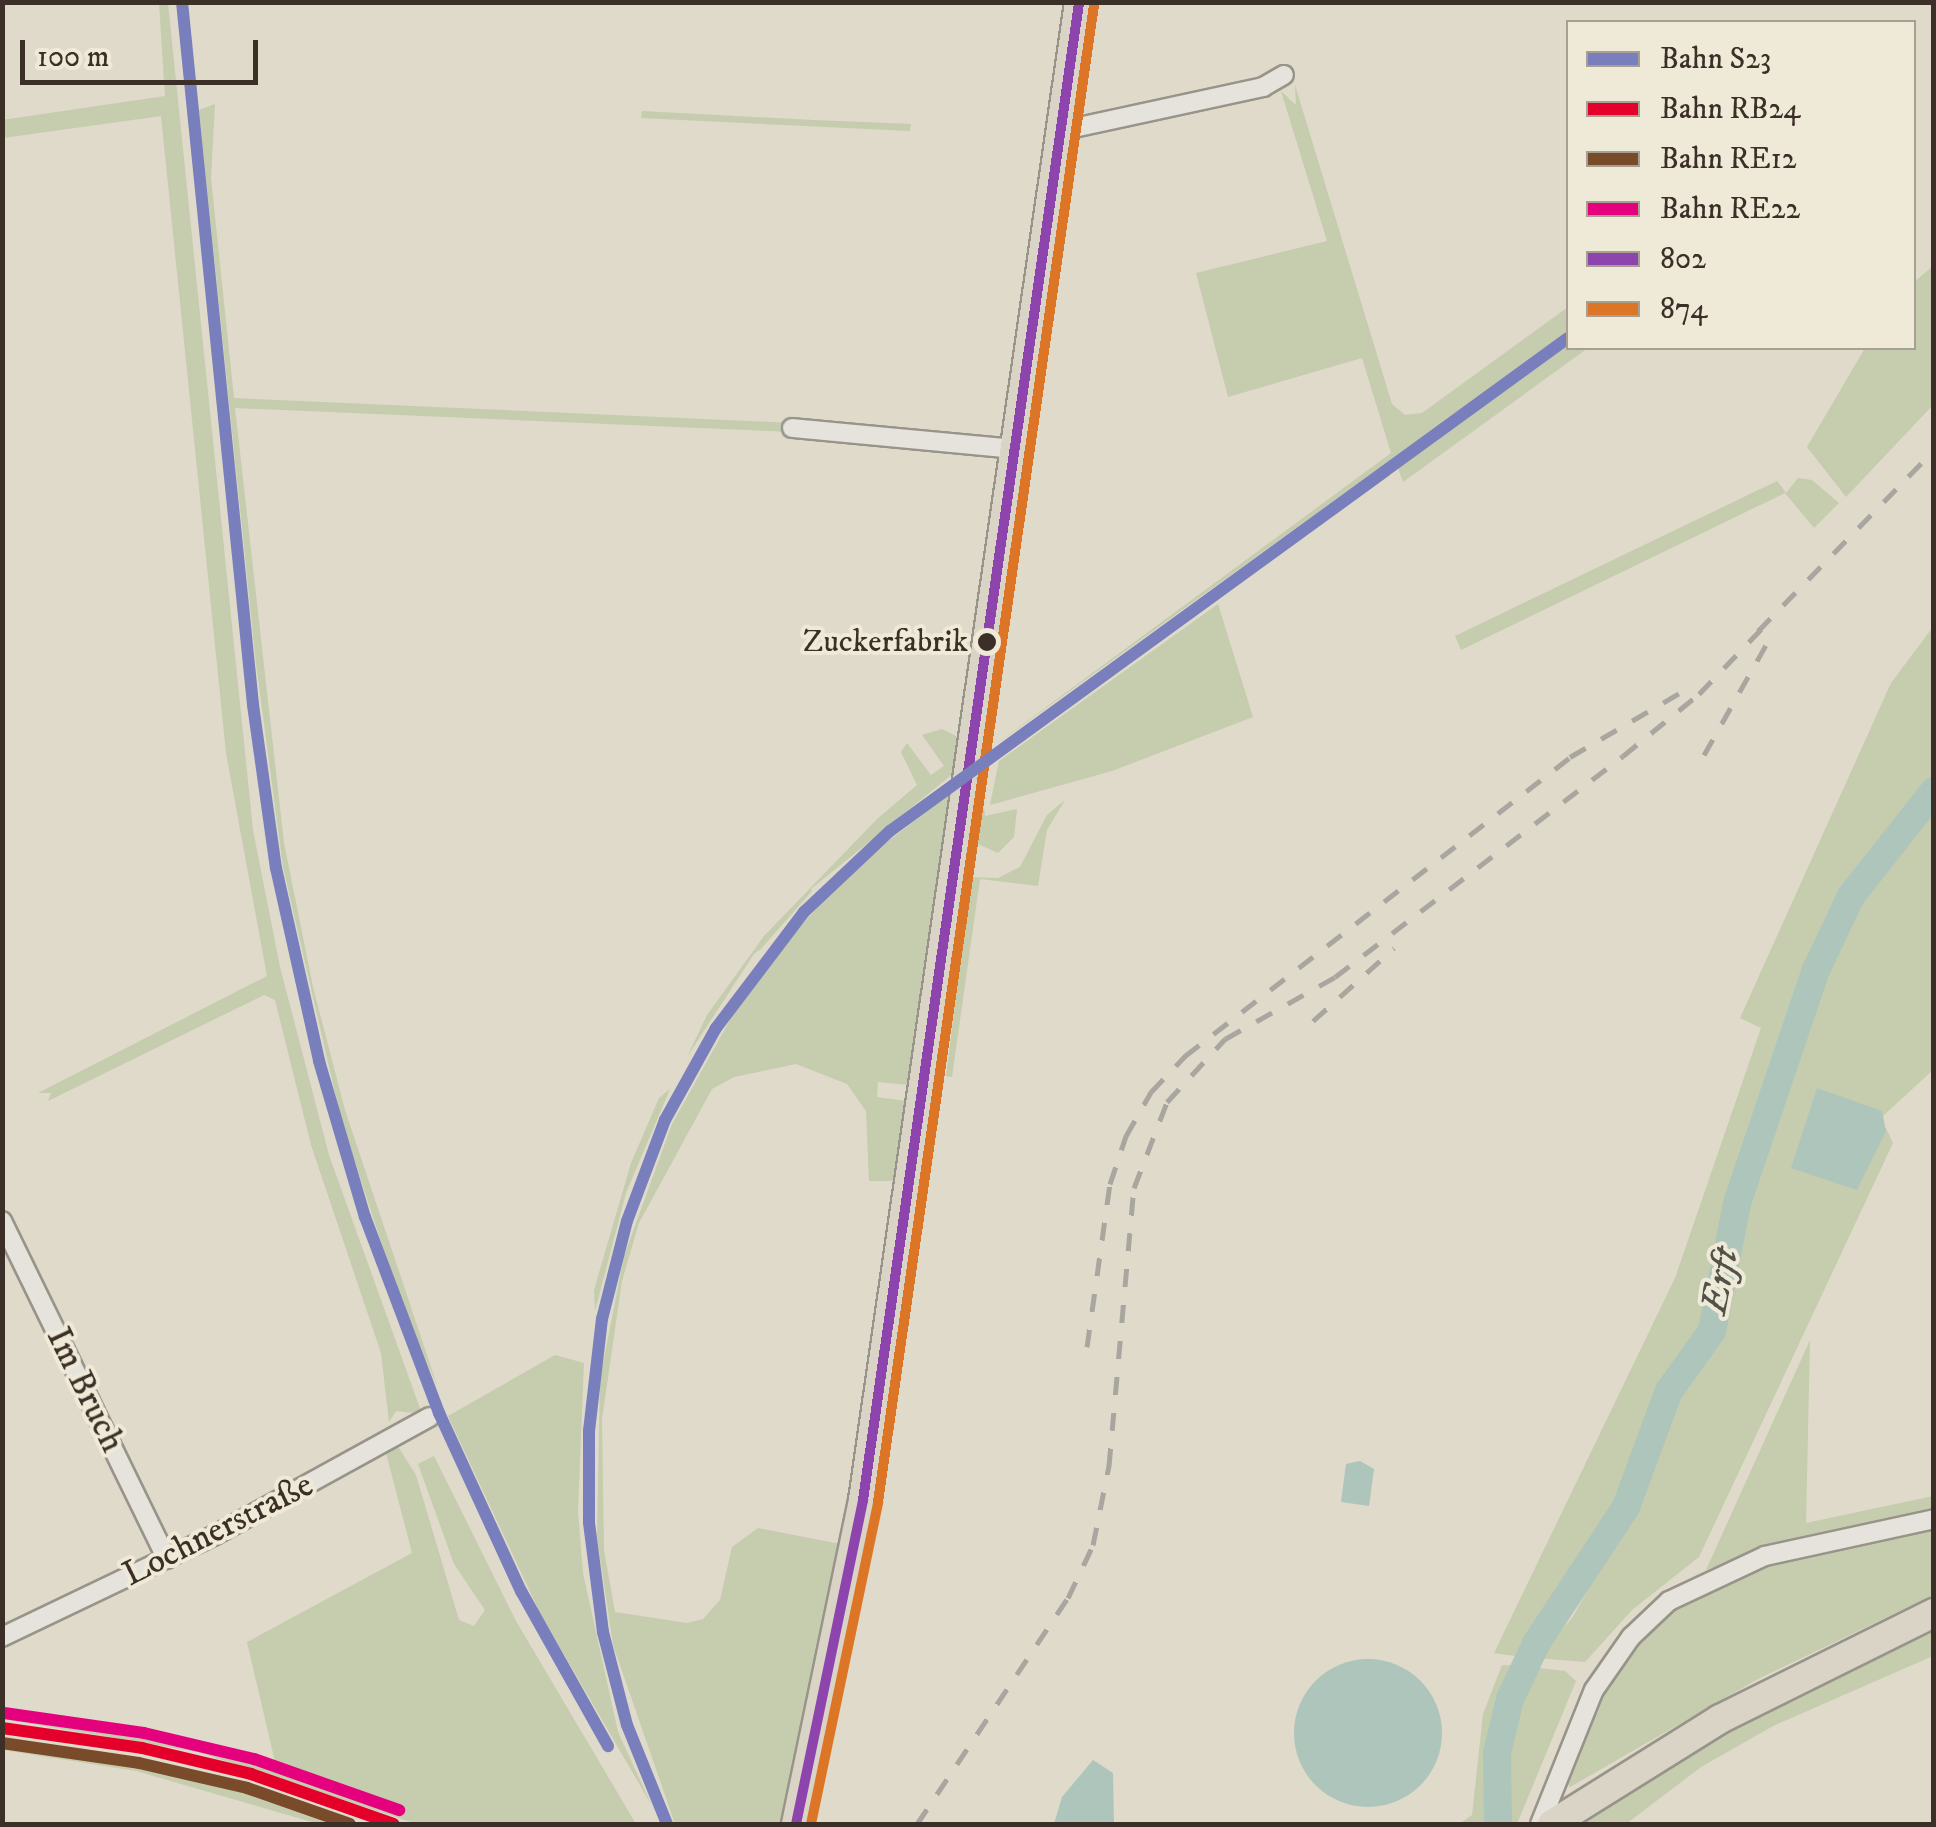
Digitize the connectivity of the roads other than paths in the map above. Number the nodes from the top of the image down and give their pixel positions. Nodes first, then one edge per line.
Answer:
1 (1079, 2) edge
2 (1284, 75) dead end
3 (1060, 131) junction
4 (792, 428) dead end
5 (1014, 449) junction
6 (2, 1221) edge
7 (430, 1418) dead end
8 (1934, 1519) edge
9 (167, 1559) junction
10 (1934, 1613) edge
11 (2, 1637) edge
12 (796, 1824) edge
13 (1540, 1824) edge
14 (1552, 1824) edge

1 - 3 main road
2 - 3 street
3 - 5 main road
4 - 5 street
5 - 12 main road
6 - 9 street, Im Bruch
7 - 9 street, Lochnerstraße
8 - 13 street
9 - 11 street, Lochnerstraße
10 - 14 main road

